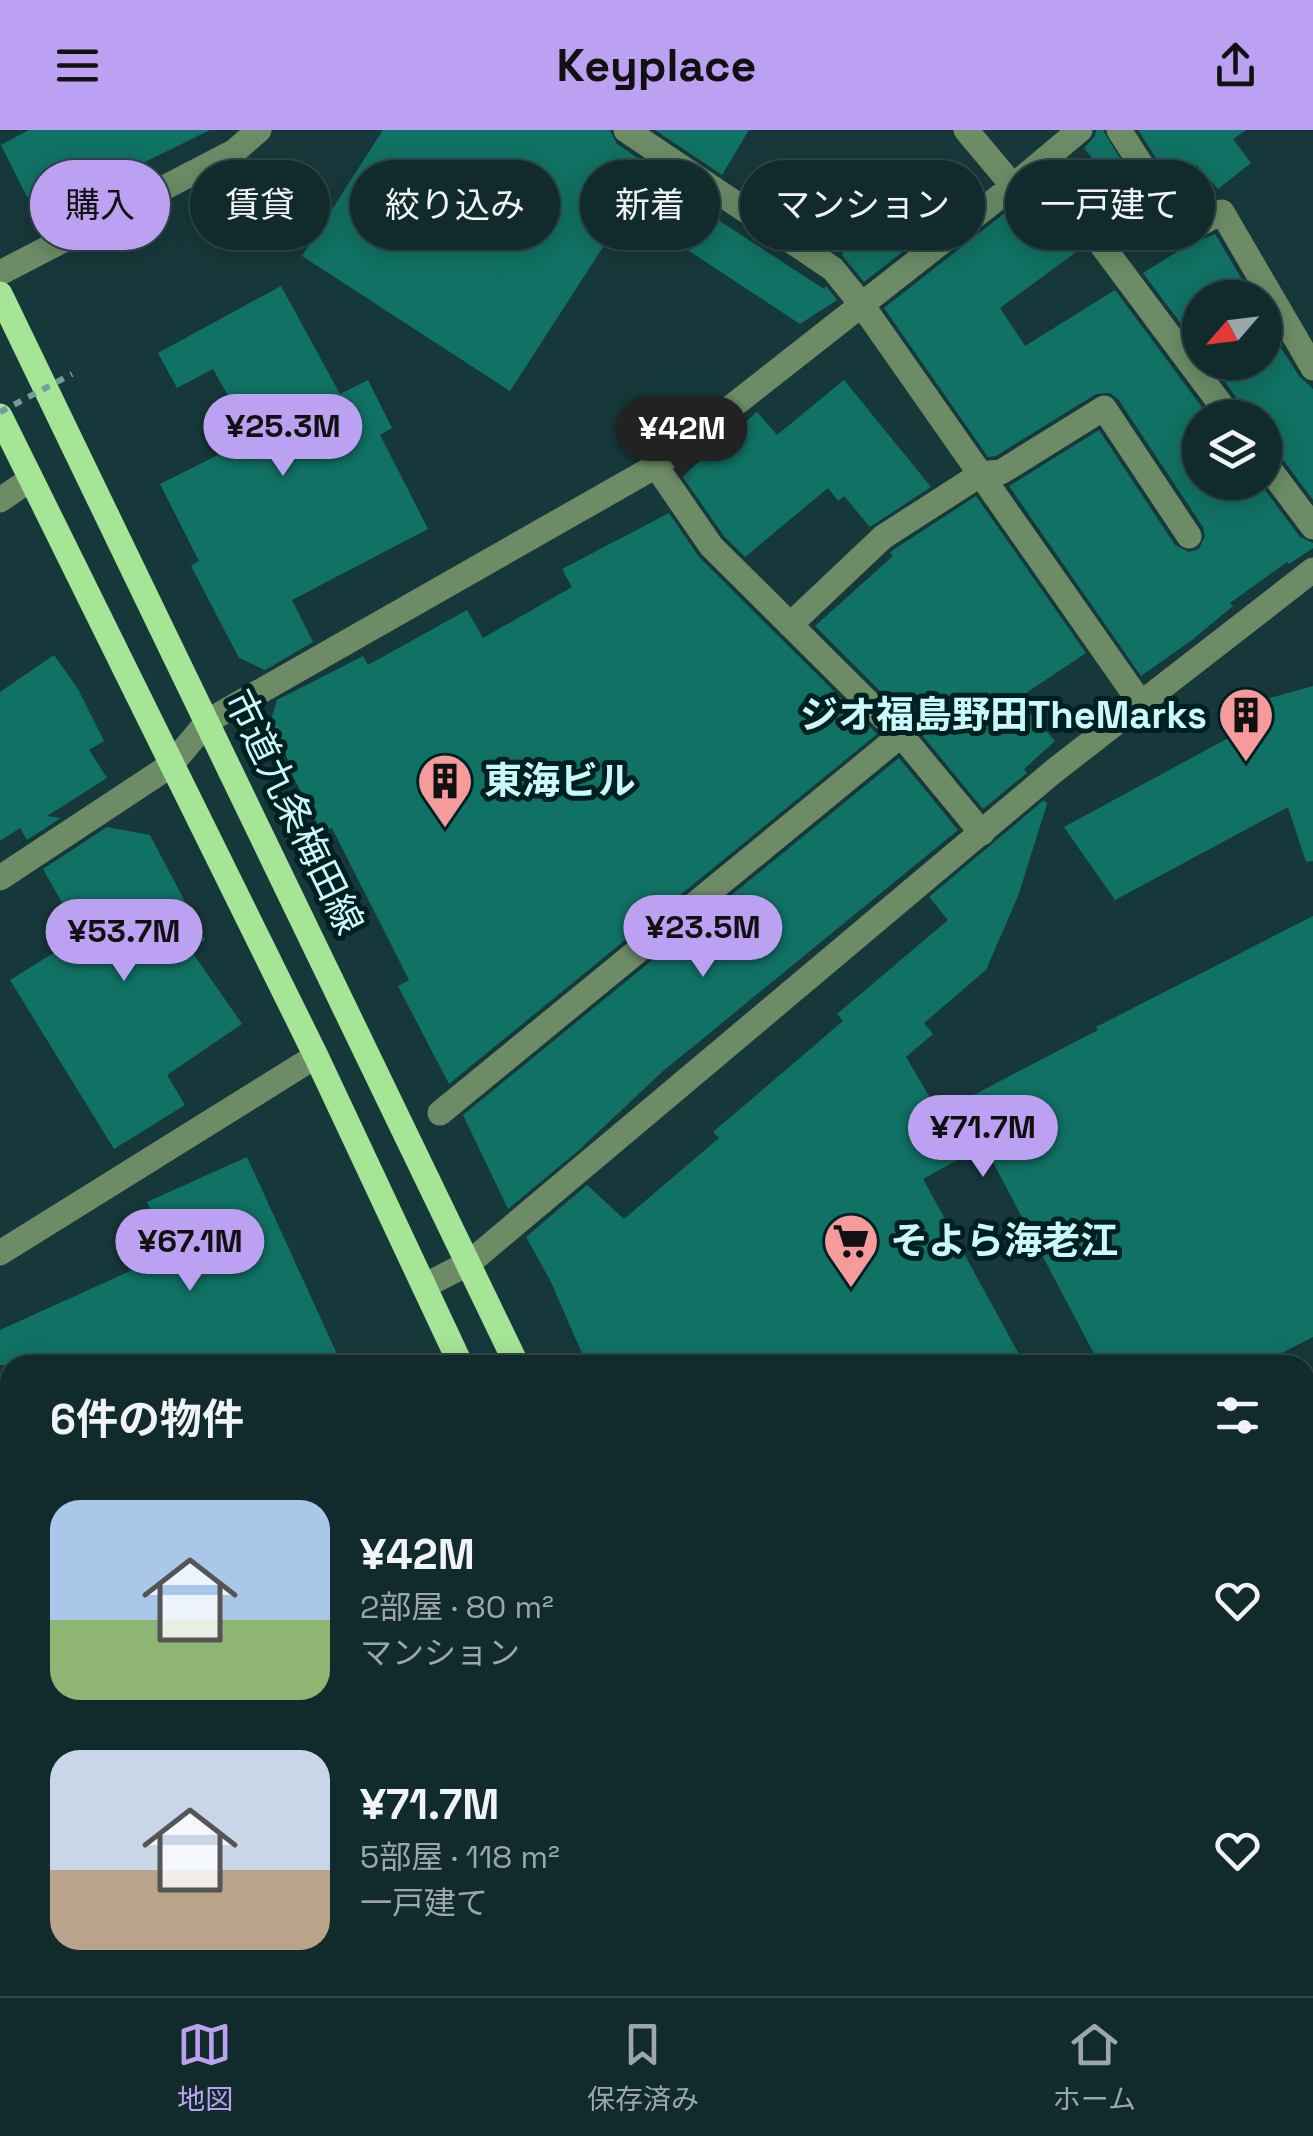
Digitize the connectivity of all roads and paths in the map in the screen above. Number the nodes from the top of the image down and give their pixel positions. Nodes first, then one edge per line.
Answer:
1 (259, 130) edge
2 (626, 130) edge
3 (966, 130) edge
4 (1080, 130) edge
5 (1120, 130) edge
6 (1046, 160) edge
7 (1005, 176) edge
8 (1005, 192) edge
9 (1106, 250) edge
10 (0, 273) edge
11 (0, 294) edge
12 (862, 305) junction
13 (1313, 368) edge
14 (72, 374) dead end
15 (1218, 400) edge
16 (0, 414) edge
17 (656, 466) junction
18 (982, 474) junction
19 (31, 479) junction
20 (1282, 486) edge
21 (0, 500) edge
22 (1313, 527) edge
23 (1189, 536) dead end
24 (1313, 570) edge
25 (790, 625) junction
26 (1142, 704) junction
27 (208, 721) junction
28 (900, 736) junction
29 (171, 765) junction
30 (982, 833) junction
31 (0, 878) edge
32 (316, 1056) junction
33 (440, 1113) dead end
34 (3, 1245) edge
35 (469, 1263) junction
36 (424, 1286) junction
37 (456, 1355) edge
38 (512, 1355) edge

1 - 10 street
2 - 12 street
3 - 7 street
4 - 6 street
5 - 13 street
8 - 12 street
9 - 15 street
11 - 27 main road, 市道九条梅田線
12 - 17 street
12 - 18 street
14 - 16 path, bridge
16 - 19 main road
17 - 25 street
17 - 27 street
18 - 23 street
18 - 25 street
18 - 26 street
19 - 21 street
19 - 29 main road
20 - 22 street
24 - 26 street
25 - 28 street
26 - 30 street
27 - 29 street
27 - 35 main road, 市道九条梅田線
28 - 30 street
28 - 33 street
29 - 31 street
29 - 32 main road
30 - 35 street
32 - 34 street
32 - 36 main road
35 - 36 street
35 - 38 main road, 市道九条梅田線
36 - 37 main road

